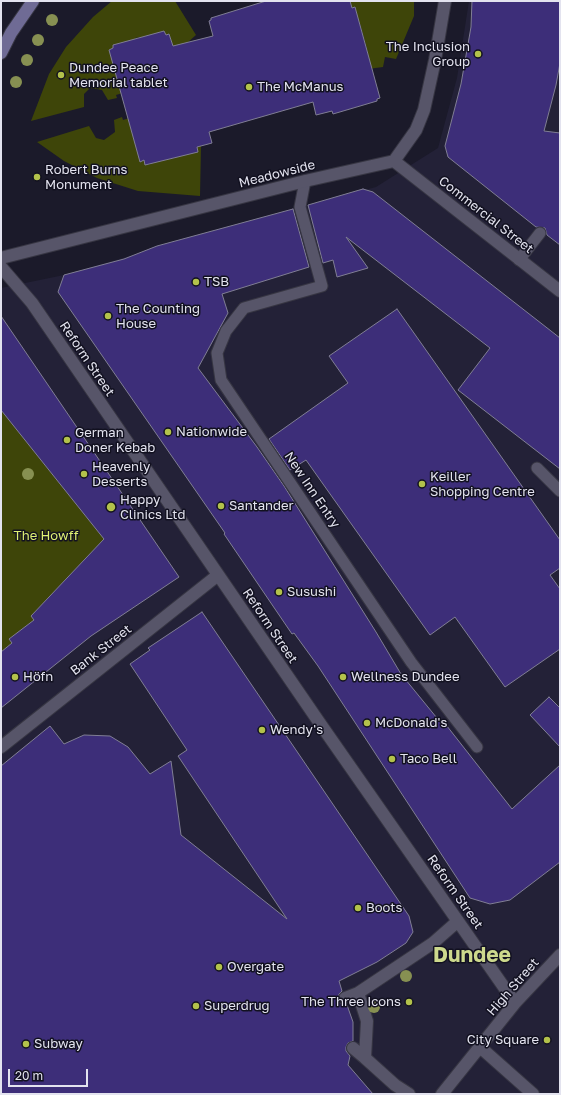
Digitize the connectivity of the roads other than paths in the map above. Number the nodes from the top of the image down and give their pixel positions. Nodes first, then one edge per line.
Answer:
1 (33, 1) edge
2 (445, 1) edge
3 (1, 54) edge
4 (394, 161) junction
5 (305, 181) junction
6 (540, 233) dead end
7 (1, 258) edge
8 (519, 260) junction
9 (1, 267) edge
10 (560, 291) edge
11 (536, 468) dead end
12 (560, 491) edge
13 (218, 575) junction
14 (1, 747) edge
15 (477, 747) dead end
16 (458, 921) junction
17 (560, 955) edge
18 (358, 993) junction
19 (345, 998) dead end
20 (515, 1003) junction
21 (480, 1047) junction
22 (353, 1048) dead end
23 (364, 1058) junction
24 (409, 1094) edge
25 (442, 1094) edge
26 (533, 1094) edge

1 - 3 street
2 - 4 street
4 - 5 street, Meadowside
4 - 8 street, Commercial Street
5 - 7 street, Meadowside
5 - 15 lane, New Inn Entry
6 - 8 lane
8 - 10 street, Commercial Street
9 - 13 street, Reform Street
11 - 12 lane
13 - 14 street, Bank Street
13 - 16 street, Reform Street
16 - 18 street
16 - 20 street, Reform Street
17 - 20 street, High Street
18 - 19 street
18 - 23 street
20 - 21 street, High Street
21 - 25 street, High Street
21 - 26 street
22 - 23 street
23 - 24 street

